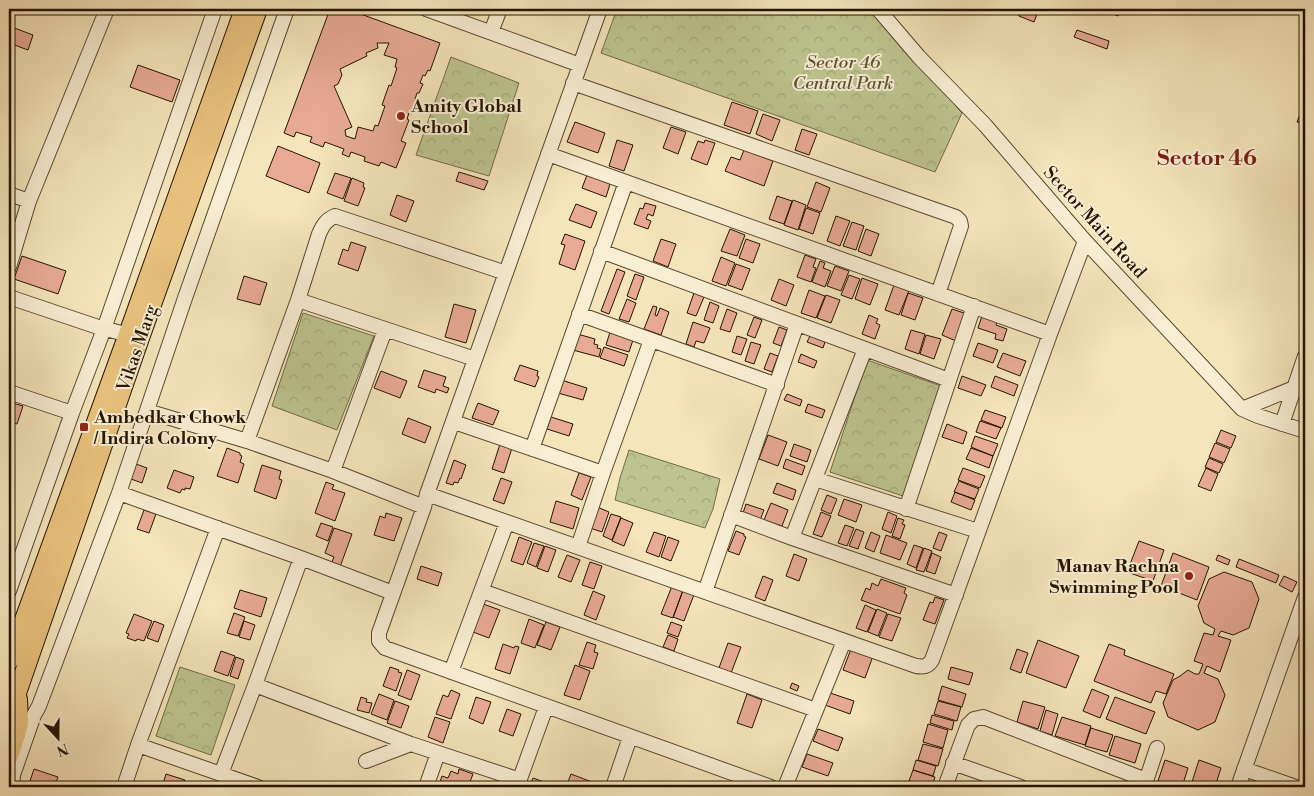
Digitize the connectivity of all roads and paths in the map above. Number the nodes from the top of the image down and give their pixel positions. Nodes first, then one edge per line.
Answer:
1 (107, 9) edge
2 (215, 9) edge
3 (244, 9) edge
4 (258, 9) edge
5 (287, 9) edge
6 (426, 9) edge
7 (500, 9) edge
8 (600, 9) edge
9 (878, 9) edge
10 (491, 32) junction
11 (580, 65) junction
12 (573, 84) junction
13 (548, 154) junction
14 (626, 182) junction
15 (9, 194) edge
16 (29, 201) junction
17 (1085, 241) junction
18 (601, 251) junction
19 (9, 267) edge
20 (506, 273) junction
21 (938, 294) junction
22 (9, 297) edge
23 (298, 300) junction
24 (974, 306) junction
25 (579, 314) junction
26 (797, 324) junction
27 (104, 329) junction
28 (385, 330) junction
29 (1050, 334) junction
30 (134, 336) junction
31 (652, 340) junction
32 (865, 349) junction
33 (1305, 356) edge
34 (475, 359) junction
35 (949, 380) junction
36 (777, 384) junction
37 (1300, 386) edge
38 (9, 392) edge
39 (1242, 410) junction
40 (148, 411) junction
41 (72, 413) junction
42 (454, 422) junction
43 (1282, 424) junction
44 (1305, 431) edge
45 (247, 441) junction
46 (532, 449) junction
47 (332, 471) junction
48 (603, 473) junction
49 (814, 479) junction
50 (119, 493) junction
51 (426, 500) junction
52 (906, 509) junction
53 (731, 515) junction
54 (506, 522) junction
55 (218, 528) junction
56 (978, 531) junction
57 (792, 538) junction
58 (578, 547) junction
59 (302, 558) junction
60 (9, 591) edge
61 (482, 591) junction
62 (705, 592) junction
63 (393, 593) junction
64 (956, 595) junction
65 (1305, 597) edge
66 (1301, 623) edge
67 (844, 641) junction
68 (9, 661) edge
69 (451, 672) junction
70 (255, 684) junction
71 (18, 691) junction
72 (546, 706) junction
73 (816, 710) junction
74 (9, 716) edge
75 (630, 737) junction
76 (411, 744) junction
77 (138, 745) junction
78 (1158, 748) dead end
79 (438, 753) junction
80 (9, 756) edge
81 (366, 761) dead end
82 (953, 762) junction
83 (1244, 769) junction
84 (221, 774) junction
85 (519, 784) edge
86 (1145, 784) edge
87 (12, 787) edge
88 (124, 787) edge
89 (258, 787) edge
90 (426, 787) edge
91 (613, 787) edge
92 (771, 787) edge
93 (785, 787) edge
94 (944, 787) edge
95 (1022, 787) edge
96 (1238, 787) edge
97 (1296, 787) edge

1 - 16 street
2 - 27 street
3 - 30 main road, Vikas Marg
4 - 30 main road, Vikas Marg
5 - 40 street
6 - 10 street
7 - 10 street
8 - 11 street
9 - 17 street, Sector Main Road
10 - 11 street
11 - 12 street
12 - 13 street
12 - 21 street
13 - 14 street
13 - 20 street
14 - 18 street
14 - 21 street
15 - 16 street
16 - 19 street
17 - 29 street
17 - 39 street, Sector Main Road
18 - 25 street
18 - 26 street
20 - 23 street
20 - 34 street
21 - 24 street
22 - 27 street
23 - 28 street
23 - 45 street
24 - 29 street
24 - 35 street
25 - 31 street
25 - 46 street
26 - 32 street
26 - 36 street
27 - 30 street
27 - 41 street
28 - 34 street
28 - 47 street
29 - 56 street
30 - 68 main road, Vikas Marg
30 - 71 main road, Vikas Marg
31 - 36 street
31 - 48 street
32 - 35 street
32 - 49 street
33 - 37 street
34 - 42 street
35 - 52 street
36 - 53 street
37 - 39 street
37 - 43 street
38 - 41 street
39 - 43 street, Sector Main Road
40 - 45 street
40 - 50 street
41 - 60 street
42 - 46 street
42 - 51 street
43 - 44 street, Sector Main Road
45 - 47 street
46 - 48 street
47 - 51 street
48 - 58 street
49 - 52 street
49 - 57 street
50 - 55 street
50 - 87 street
51 - 54 street
51 - 63 street
52 - 56 street
53 - 57 street
53 - 62 street
54 - 58 street
54 - 61 street
55 - 59 street
55 - 77 street
56 - 64 street
57 - 64 street
58 - 62 street
59 - 63 street
59 - 70 street
61 - 69 street
61 - 73 street
62 - 67 street
63 - 69 street
64 - 67 street
65 - 66 street
66 - 83 street
67 - 73 street
69 - 72 street
70 - 76 street
70 - 84 street
71 - 74 main road, Vikas Marg
71 - 80 main road
72 - 75 street
72 - 85 street
73 - 93 street
75 - 91 street
75 - 92 street
76 - 79 street
76 - 81 street
77 - 84 street
77 - 88 street
78 - 86 street
79 - 85 street
79 - 90 street
82 - 86 street
82 - 94 street
82 - 95 street
83 - 96 street
83 - 97 street
84 - 89 street

